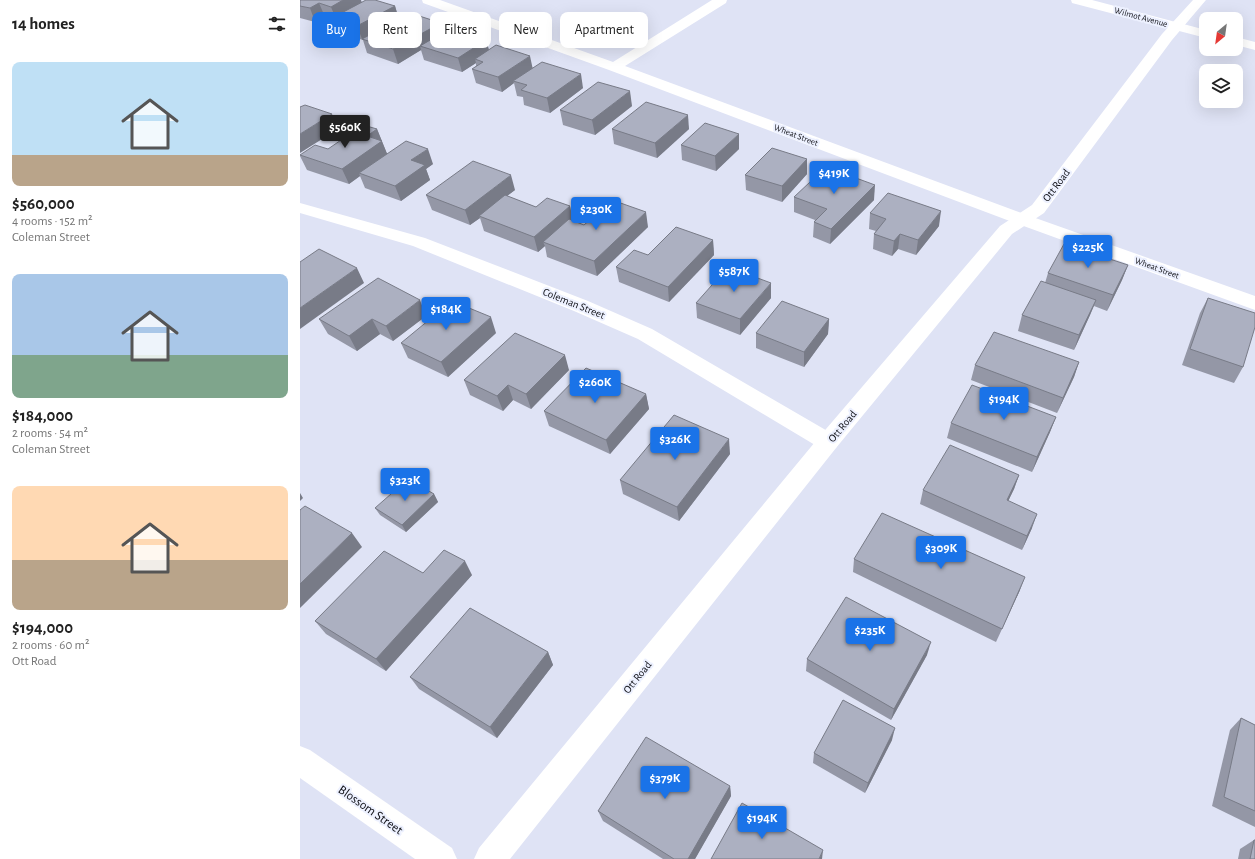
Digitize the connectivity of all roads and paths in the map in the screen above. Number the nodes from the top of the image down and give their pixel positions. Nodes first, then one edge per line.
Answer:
1 (428, 0) edge
2 (721, 0) edge
3 (1077, 0) edge
4 (1200, 0) edge
5 (1177, 26) junction
6 (1199, 32) edge
7 (1243, 43) edge
8 (1255, 46) edge
9 (614, 67) junction
10 (300, 208) edge
11 (1021, 219) junction
12 (1255, 303) edge
13 (828, 442) junction
14 (300, 760) edge
15 (442, 859) edge
16 (490, 859) edge

1 - 9 street, Wheat Street
2 - 9 street
3 - 5 street, Wilmot Avenue
4 - 5 street, Ott Road
5 - 6 street, Wilmot Avenue
5 - 11 street, Ott Road
7 - 8 street
9 - 11 street, Wheat Street
10 - 13 street, Coleman Street
11 - 12 street, Wheat Street
11 - 13 street, Ott Road
13 - 16 street, Ott Road
14 - 15 street, Blossom Street

